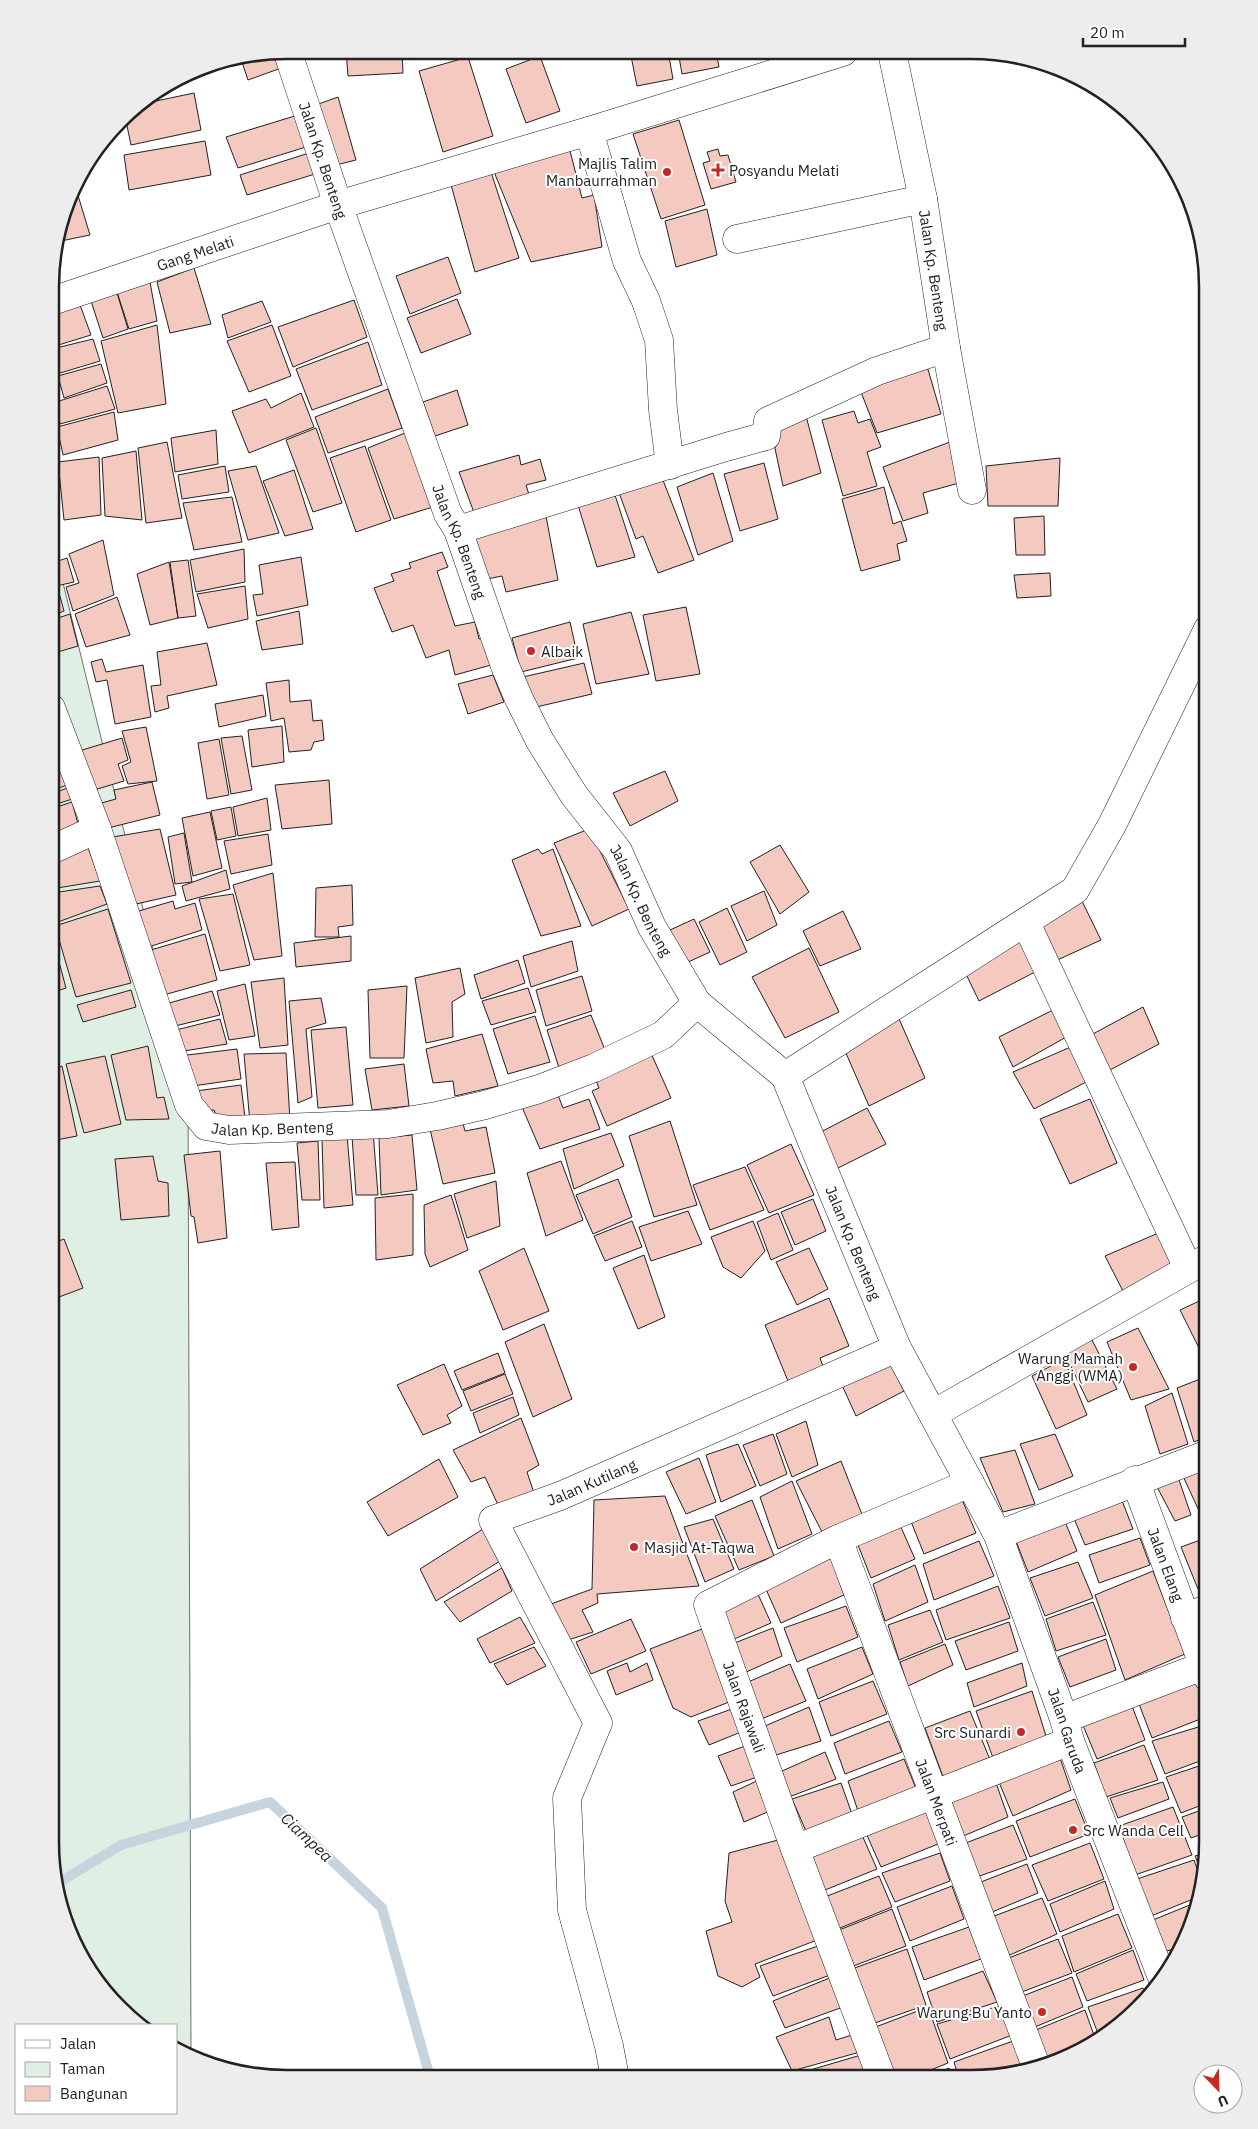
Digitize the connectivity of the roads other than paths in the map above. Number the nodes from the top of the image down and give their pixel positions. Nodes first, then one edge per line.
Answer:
1 (290, 59) edge
2 (820, 59) edge
3 (893, 59) edge
4 (589, 131) junction
5 (923, 199) junction
6 (338, 205) junction
7 (737, 239) dead end
8 (59, 299) edge
9 (946, 348) junction
10 (670, 465) junction
11 (972, 490) dead end
12 (458, 530) junction
13 (1199, 647) edge
14 (59, 729) edge
15 (97, 829) junction
16 (59, 846) edge
17 (1026, 922) junction
18 (697, 1003) junction
19 (785, 1076) junction
20 (1198, 1263) edge
21 (897, 1348) junction
22 (933, 1414) junction
23 (1199, 1457) edge
24 (1135, 1480) junction
25 (970, 1483) junction
26 (998, 1536) junction
27 (838, 1539) junction
28 (1196, 1613) edge
29 (1199, 1633) edge
30 (1199, 1675) edge
31 (1067, 1730) junction
32 (935, 1795) junction
33 (795, 1849) junction
34 (1160, 1971) edge
35 (1034, 2061) edge
36 (614, 2070) edge
37 (879, 2070) edge

1 - 6 street, Jalan Kp. Benteng
2 - 4 street, Gang Melati
3 - 5 street, Jalan Kp. Benteng
4 - 6 street, Gang Melati
4 - 10 street
5 - 7 street
5 - 9 street, Jalan Kp. Benteng
6 - 8 street, Gang Melati
6 - 12 street, Jalan Kp. Benteng
9 - 10 street
9 - 11 street, Jalan Kp. Benteng
10 - 12 street
12 - 18 street, Jalan Kp. Benteng
13 - 17 street
14 - 15 street, Jalan Kp. Benteng
15 - 16 street
15 - 18 street, Jalan Kp. Benteng
17 - 19 street
17 - 20 street
18 - 19 street, Jalan Kp. Benteng
19 - 21 street, Jalan Kp. Benteng
20 - 22 street
21 - 22 street, Jalan Kp. Benteng
21 - 36 street, Jalan Kutilang
22 - 25 street, Jalan Garuda
23 - 24 street
24 - 26 street
24 - 28 street, Jalan Elang
25 - 26 street, Jalan Garuda
25 - 27 street, Jalan Rajawali
26 - 31 street, Jalan Garuda
27 - 32 street, Jalan Merpati
27 - 33 street, Jalan Rajawali
28 - 29 street, Jalan Elang
30 - 31 street
31 - 32 street
31 - 34 street, Jalan Garuda
32 - 33 street
32 - 35 street, Jalan Merpati
33 - 37 street, Jalan Rajawali

